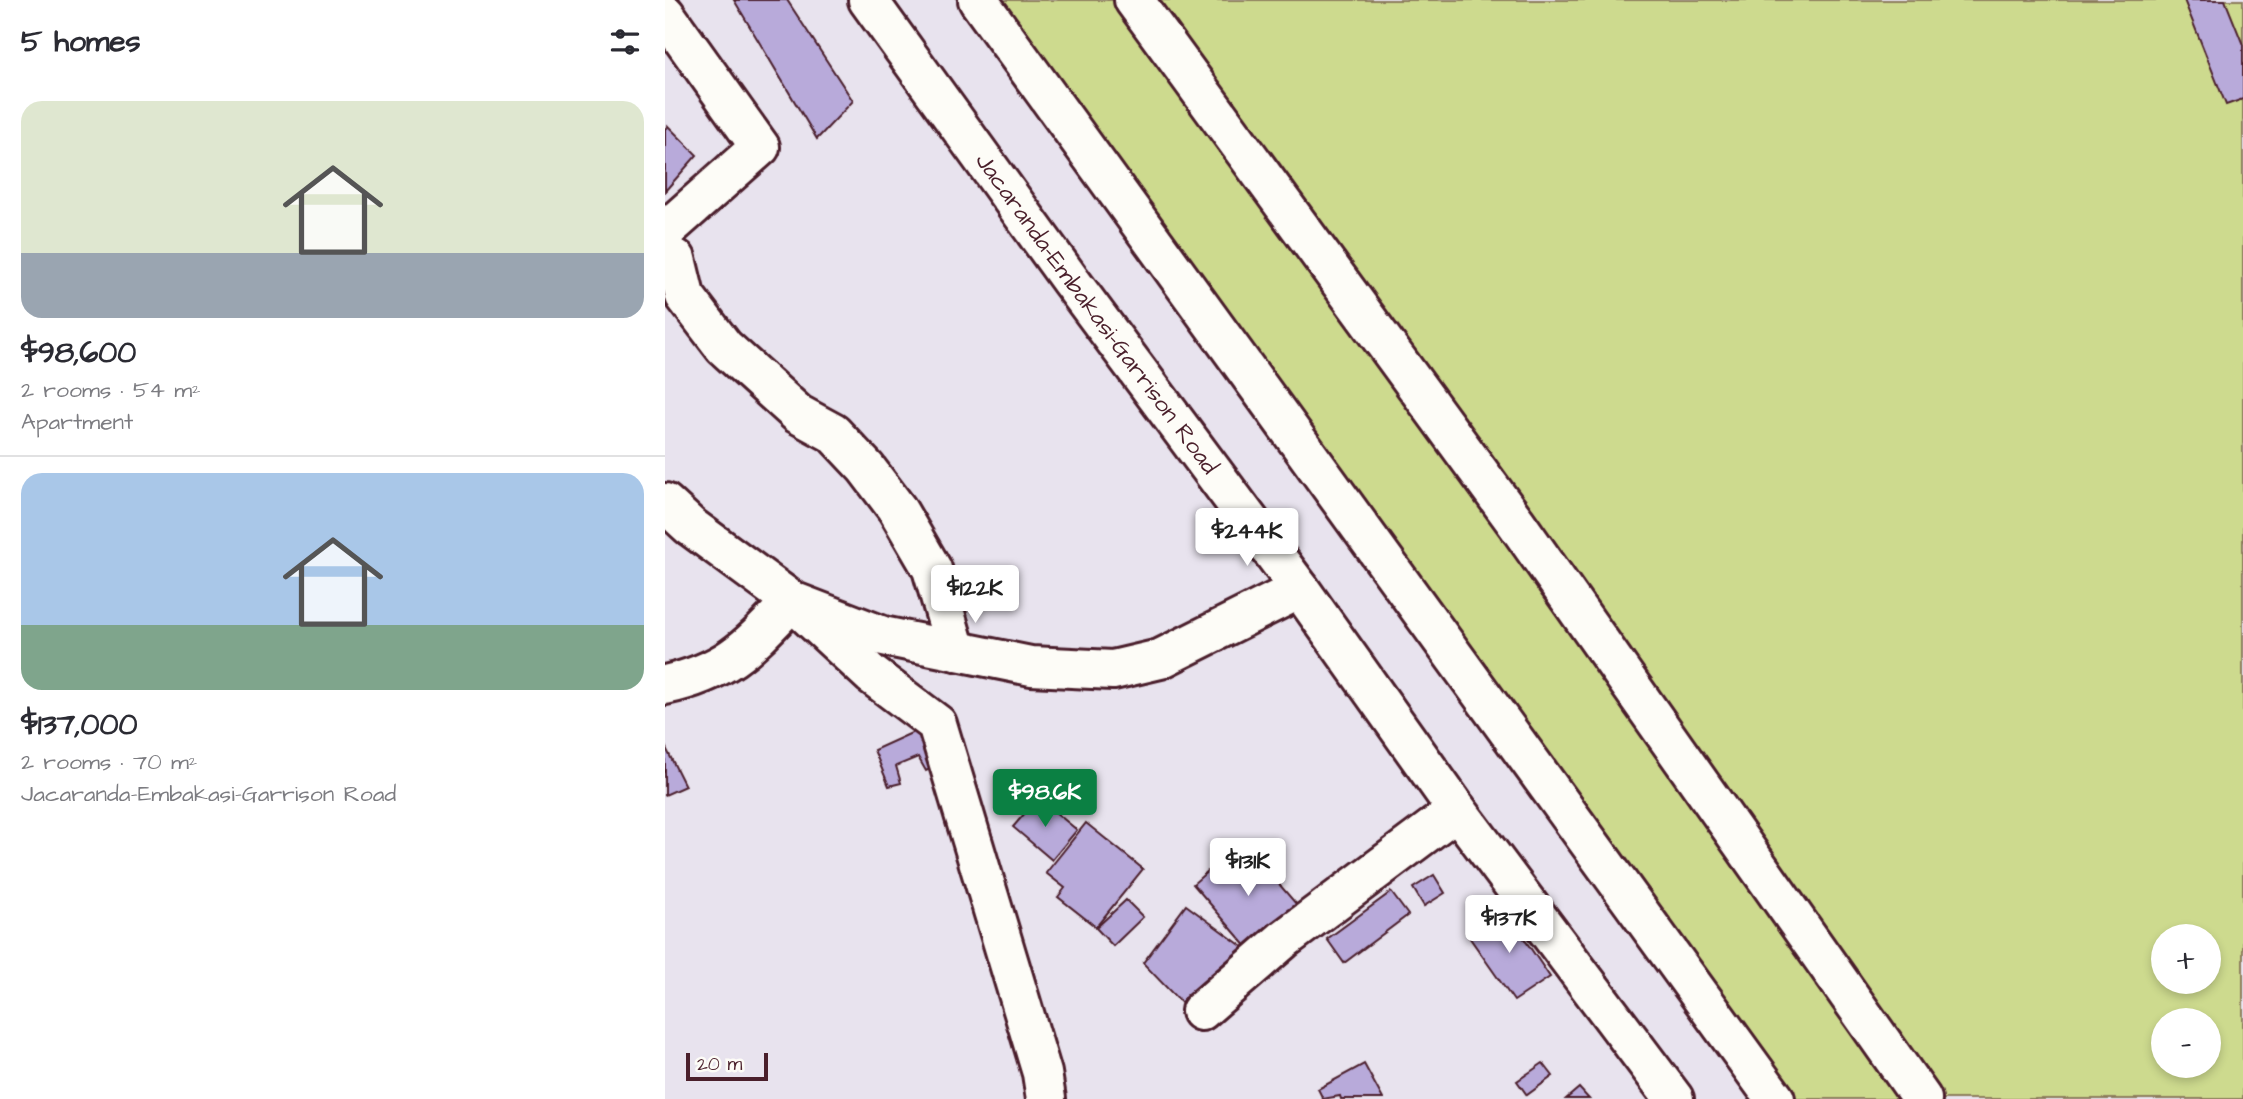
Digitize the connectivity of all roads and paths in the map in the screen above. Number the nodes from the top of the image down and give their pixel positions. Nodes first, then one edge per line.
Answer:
1 (869, 0) edge
2 (978, 0) edge
3 (1134, 0) edge
4 (665, 13) edge
5 (670, 245) edge
6 (673, 522) edge
7 (1300, 589) junction
8 (792, 601) junction
9 (956, 651) junction
10 (665, 685) edge
11 (1457, 810) junction
12 (1201, 1011) dead end
13 (1046, 1099) edge
14 (1674, 1099) edge
15 (1775, 1099) edge
16 (1922, 1099) edge

1 - 7 street, Jacaranda-Embakasi-Garrison Road
2 - 15 street
3 - 16 street
4 - 5 street
5 - 9 street
6 - 8 street
7 - 9 street
7 - 11 street, Jacaranda-Embakasi-Garrison Road
8 - 9 street
8 - 10 street
8 - 13 street
11 - 12 street
11 - 14 street, Jacaranda-Embakasi-Garrison Road

